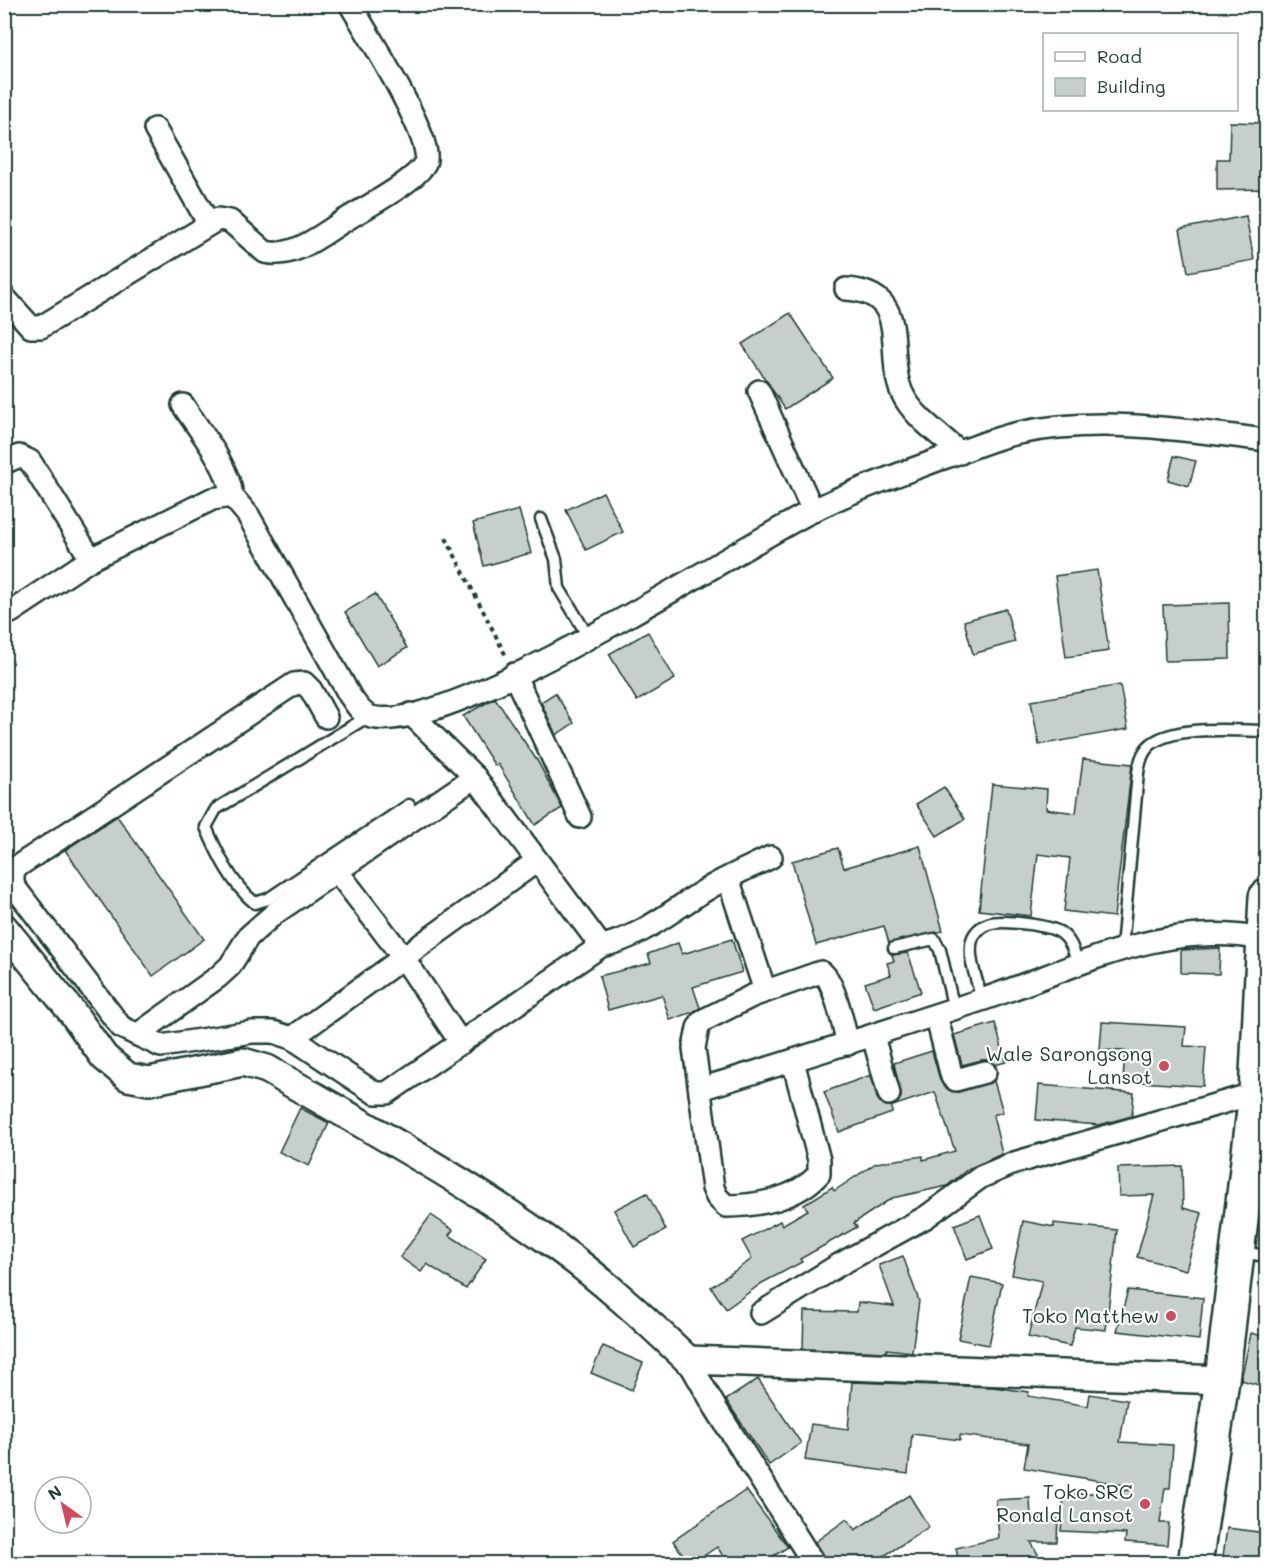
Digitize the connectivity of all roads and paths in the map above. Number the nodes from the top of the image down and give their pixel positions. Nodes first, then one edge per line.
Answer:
1 (350, 4) edge
2 (155, 129) dead end
3 (209, 224) junction
4 (846, 289) dead end
5 (4, 297) edge
6 (759, 391) dead end
7 (183, 405) dead end
8 (1266, 440) edge
9 (960, 453) junction
10 (4, 463) edge
11 (232, 496) junction
12 (813, 511) junction
13 (541, 519) dead end
14 (446, 538) dead end
15 (91, 560) junction
16 (11, 612) dead end
17 (589, 638) junction
18 (514, 674) junction
19 (411, 714) junction
20 (369, 716) junction
21 (326, 717) dead end
22 (1266, 731) edge
23 (475, 777) junction
24 (409, 805) dead end
25 (580, 817) dead end
26 (771, 857) dead end
27 (537, 861) junction
28 (337, 871) junction
29 (728, 878) junction
30 (1266, 897) edge
31 (4, 928) edge
32 (1264, 939) junction
33 (601, 946) junction
34 (894, 948) dead end
35 (1122, 948) junction
36 (403, 957) junction
37 (1078, 965) junction
38 (765, 991) junction
39 (1264, 994) edge
40 (982, 1000) junction
41 (945, 1012) junction
42 (137, 1035) junction
43 (873, 1036) junction
44 (292, 1038) junction
45 (461, 1043) junction
46 (848, 1044) junction
47 (793, 1061) junction
48 (985, 1072) dead end
49 (700, 1089) junction
50 (1256, 1093) junction
51 (889, 1094) dead end
52 (1256, 1189) edge
53 (1252, 1254) edge
54 (761, 1313) dead end
55 (688, 1360) junction
56 (1222, 1380) junction
57 (814, 1563) edge
58 (1195, 1563) edge

1 - 3 street
2 - 3 street
3 - 5 street
4 - 9 street
6 - 12 street
7 - 11 street
8 - 9 street
9 - 12 street
10 - 15 street
11 - 15 street
11 - 20 street
12 - 17 street
13 - 17 lane
14 - 18 path
15 - 16 street
17 - 18 street
18 - 19 street
18 - 25 street
19 - 20 street
19 - 23 street
20 - 24 lane
21 - 42 street
22 - 35 lane
23 - 27 street
23 - 28 street
26 - 29 street
27 - 33 street
27 - 36 street
28 - 36 street
28 - 42 street
29 - 33 street
29 - 38 street
30 - 32 highway
31 - 55 street
32 - 35 street
32 - 39 highway
33 - 45 street
34 - 41 lane
35 - 37 street
36 - 44 street
36 - 45 street
37 - 40 street
37 - 40 lane
38 - 46 street
38 - 49 street
39 - 50 highway
40 - 41 street
41 - 43 street
41 - 48 street
42 - 44 street
43 - 46 street
43 - 51 street
44 - 45 street
46 - 47 street
47 - 49 street
47 - 49 street
50 - 52 highway
50 - 54 street
52 - 53 highway
53 - 56 highway
55 - 56 street
55 - 57 street
56 - 58 highway

